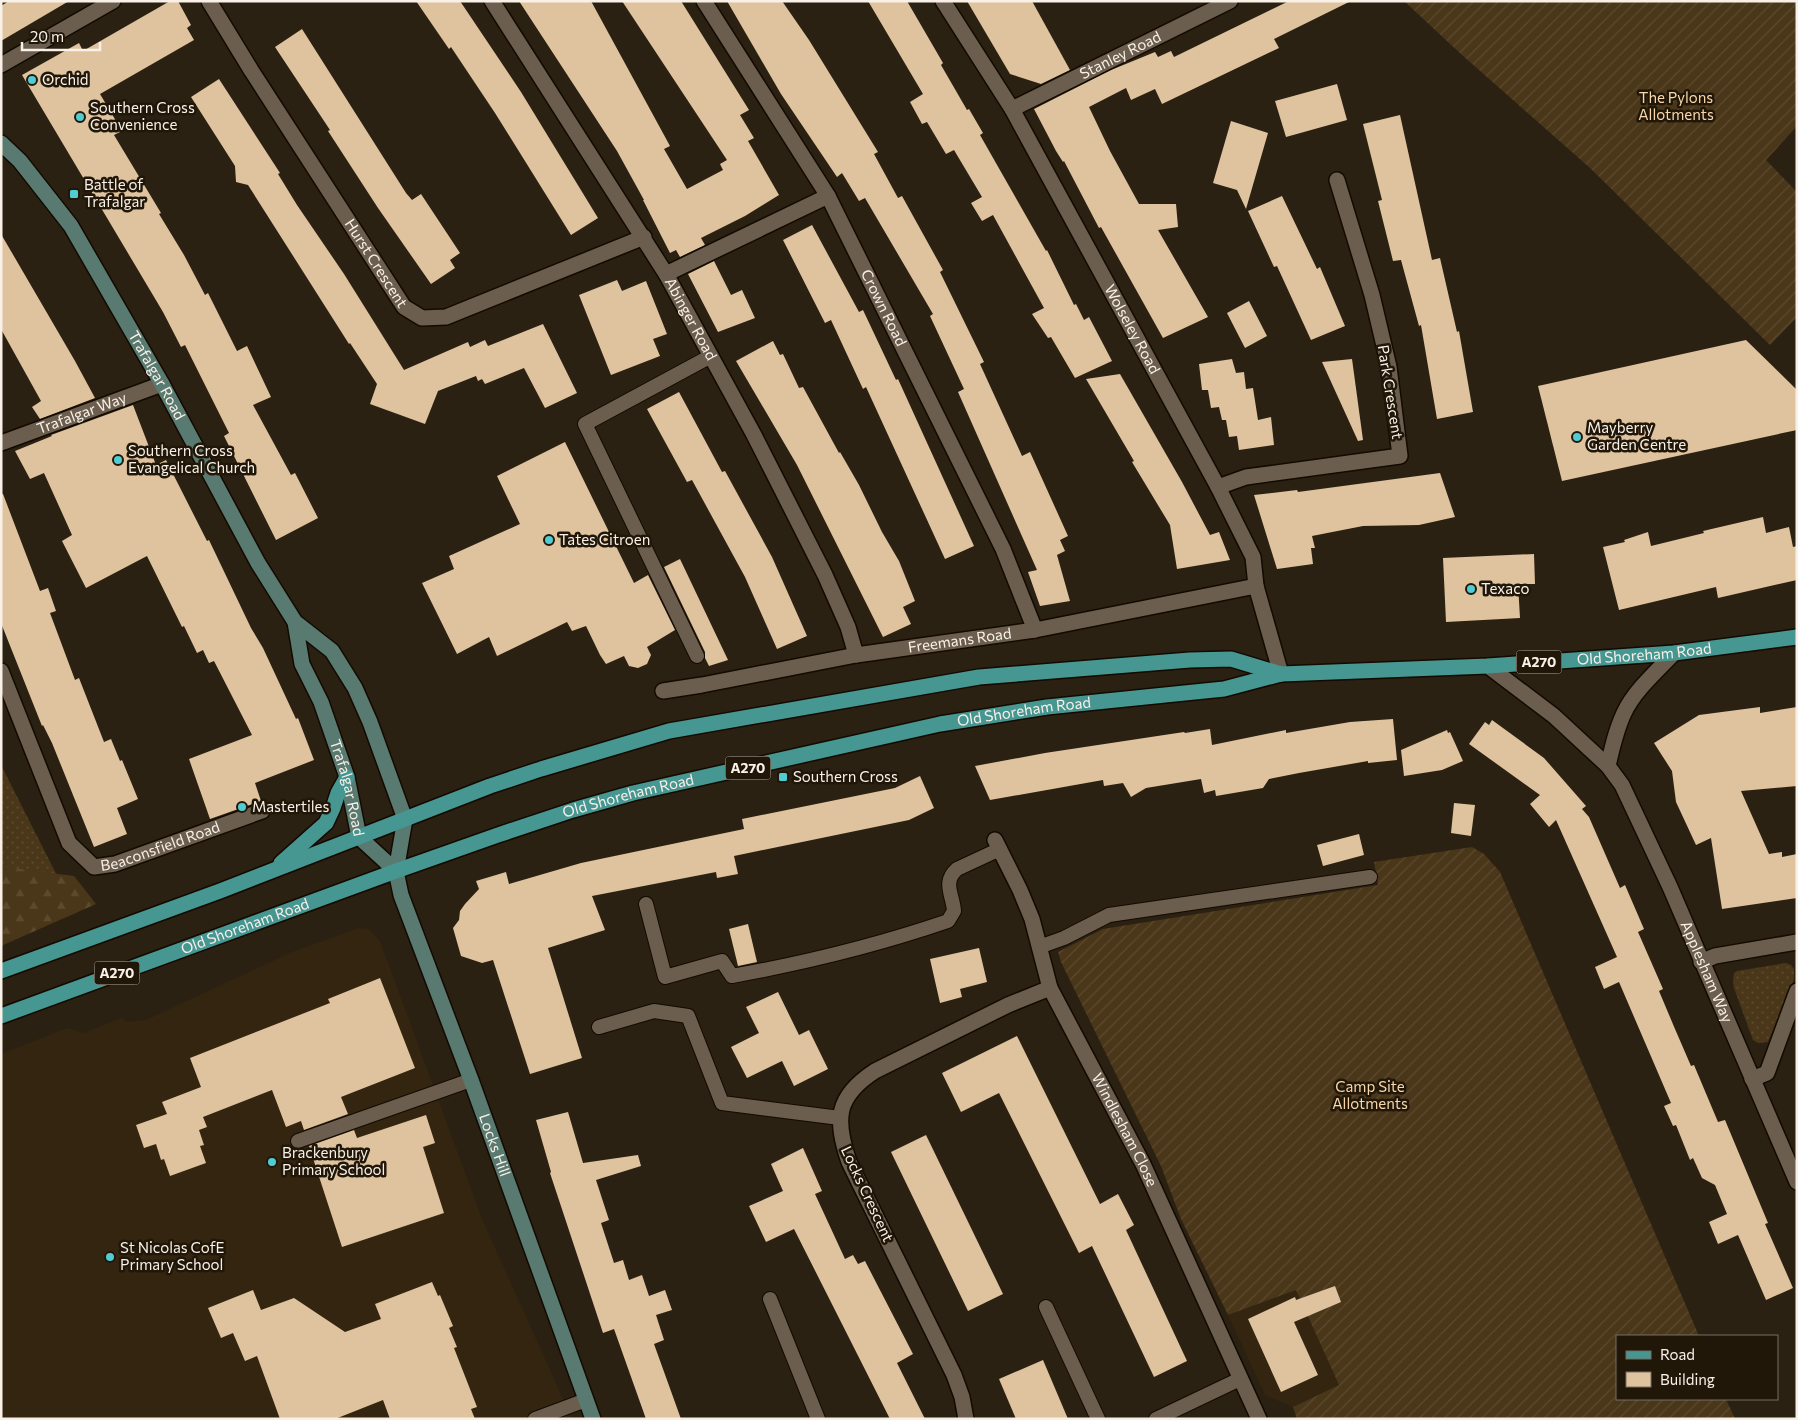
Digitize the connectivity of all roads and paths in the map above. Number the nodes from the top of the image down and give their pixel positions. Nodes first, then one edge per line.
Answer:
1 (113, 1) edge
2 (209, 1) edge
3 (492, 1) edge
4 (704, 1) edge
5 (943, 1) edge
6 (1230, 1) edge
7 (1, 65) edge
8 (1012, 109) junction
9 (1, 143) edge
10 (1337, 180) dead end
11 (828, 196) junction
12 (644, 237) junction
13 (666, 274) junction
14 (711, 356) junction
15 (162, 384) junction
16 (1, 443) edge
17 (1218, 487) junction
18 (1256, 586) junction
19 (295, 622) junction
20 (1035, 630) junction
21 (1797, 637) edge
22 (1674, 653) junction
23 (856, 655) junction
24 (697, 656) dead end
25 (1488, 666) junction
26 (1, 671) edge
27 (1281, 674) junction
28 (663, 691) dead end
29 (1608, 766) junction
30 (347, 777) junction
31 (262, 811) dead end
32 (405, 819) junction
33 (359, 836) junction
34 (997, 845) joint
35 (274, 869) junction
36 (396, 871) junction
37 (1370, 877) dead end
38 (646, 904) dead end
39 (1797, 942) edge
40 (1038, 947) junction
41 (1702, 962) junction
42 (1, 971) edge
43 (1050, 988) junction
44 (1797, 991) edge
45 (1, 1016) edge
46 (599, 1027) dead end
47 (1752, 1079) junction
48 (471, 1080) junction
49 (840, 1118) junction
50 (298, 1141) dead end
51 (1797, 1182) edge
52 (770, 1299) dead end
53 (1046, 1307) dead end
54 (1240, 1379) junction
55 (586, 1400) junction
56 (535, 1419) edge
57 (593, 1419) edge
58 (818, 1419) edge
59 (966, 1419) edge
60 (1098, 1419) edge
61 (1156, 1419) edge
62 (1259, 1419) edge

1 - 7 street
2 - 12 street, Hurst Crescent
3 - 12 street, Abinger Road
4 - 11 street, Crown Road
5 - 8 street, Wolseley Road
6 - 8 street, Stanley Road
8 - 17 street, Wolseley Road
9 - 15 main road, Trafalgar Road
10 - 17 street, Park Crescent
11 - 13 street
11 - 20 street, Crown Road
12 - 13 street, Abinger Road
13 - 14 street, Abinger Road
14 - 23 street, Abinger Road
14 - 24 lane
15 - 16 street, Trafalgar Way
15 - 19 main road, Trafalgar Road
17 - 18 street, Wolseley Road
18 - 20 street, Freemans Road
18 - 27 street, Wolseley Road
19 - 30 main road, Trafalgar Road
19 - 32 main road, Trafalgar Road
20 - 23 street, Freemans Road
21 - 22 main road, Old Shoreham Road / A270
22 - 25 main road, Old Shoreham Road / A270
22 - 29 street
23 - 28 street, Freemans Road
25 - 27 main road, Old Shoreham Road / A270
25 - 29 street, Applesham Way
26 - 31 street, Beaconsfield Road
27 - 32 main road, Old Shoreham Road / A270
27 - 36 main road, Old Shoreham Road / A270
29 - 41 street, Applesham Way
30 - 33 main road, Trafalgar Road
30 - 35 main road
32 - 33 main road, Old Shoreham Road / A270
32 - 36 main road, Trafalgar Road
33 - 35 main road, Old Shoreham Road / A270
33 - 36 main road, Trafalgar Road
34 - 38 lane
34 - 40 street, Windlesham Close
35 - 42 main road, Old Shoreham Road / A270
36 - 45 main road, Old Shoreham Road / A270
36 - 48 main road, Locks Hill
37 - 40 lane
39 - 41 street
40 - 43 street, Windlesham Close
41 - 47 street, Applesham Way
43 - 49 street, Locks Crescent
43 - 54 street, Windlesham Close
44 - 47 street
46 - 49 lane
47 - 51 street, Applesham Way
48 - 50 lane
48 - 55 main road, Locks Hill
49 - 59 street, Locks Crescent
52 - 58 lane
53 - 60 lane
54 - 61 lane
54 - 62 street, Windlesham Close
55 - 56 lane
55 - 57 main road, Locks Hill

